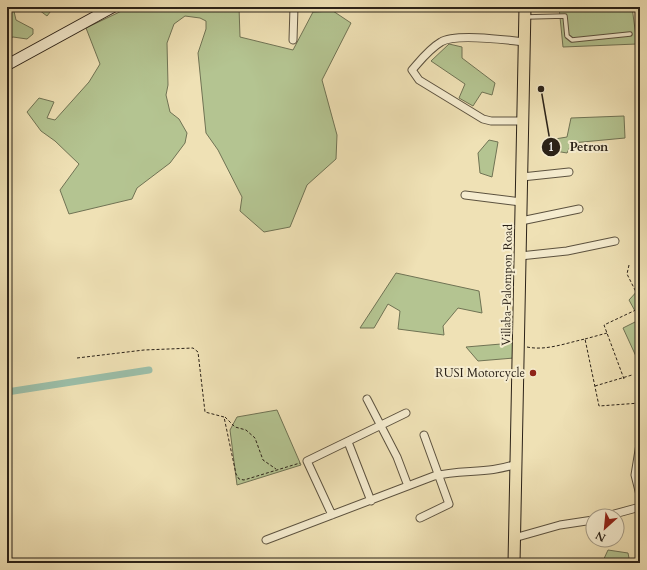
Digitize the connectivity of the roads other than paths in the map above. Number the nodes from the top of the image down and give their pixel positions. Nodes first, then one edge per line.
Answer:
1 (113, 7) edge
2 (294, 7) edge
3 (525, 12) edge
4 (630, 34) dead end
5 (293, 40) dead end
6 (525, 42) junction
7 (7, 66) edge
8 (523, 121) junction
9 (569, 172) dead end
10 (522, 177) junction
11 (465, 194) dead end
12 (521, 202) junction
13 (578, 210) dead end
14 (521, 221) junction
15 (615, 240) dead end
16 (520, 256) junction
17 (367, 399) dead end
18 (406, 414) dead end
19 (382, 425) junction
20 (424, 435) dead end
21 (348, 442) junction
22 (640, 444) edge
23 (516, 464) junction
24 (439, 475) junction
25 (408, 486) junction
26 (640, 495) edge
27 (370, 501) junction
28 (639, 509) edge
29 (625, 512) edge
30 (332, 516) junction
31 (420, 518) dead end
32 (585, 521) edge
33 (514, 538) junction
34 (266, 540) dead end
35 (514, 563) edge

1 - 7 main road
2 - 5 street
3 - 4 lane
3 - 6 main road, Villaba-Palompon Road
6 - 8 main road, Villaba-Palompon Road
6 - 8 street
8 - 10 main road, Villaba-Palompon Road
9 - 10 street
10 - 12 main road, Villaba-Palompon Road
11 - 12 street
12 - 14 main road, Villaba-Palompon Road
13 - 14 street
14 - 16 main road, Villaba-Palompon Road
15 - 16 street
16 - 23 main road, Villaba-Palompon Road
17 - 19 street
18 - 19 street
19 - 21 street
19 - 25 street
20 - 24 street
21 - 27 street
21 - 30 street
22 - 26 street
23 - 24 street
23 - 33 main road, Villaba-Palompon Road
24 - 25 street
24 - 31 street
25 - 27 street
27 - 30 street
28 - 29 street
30 - 34 street
32 - 33 street
33 - 35 main road, Villaba-Palompon Road

